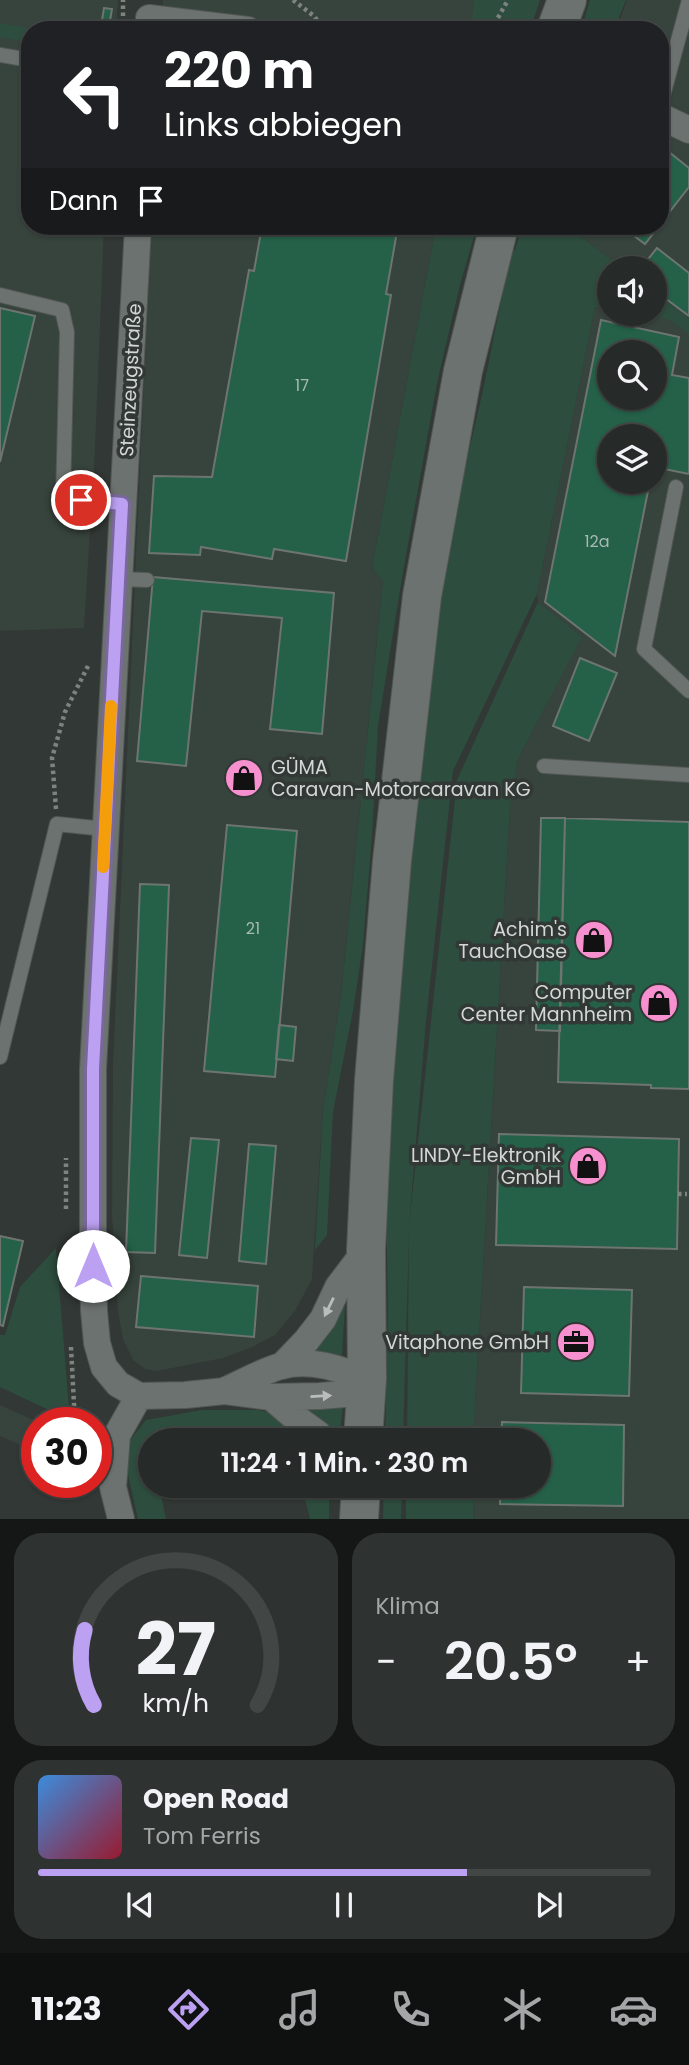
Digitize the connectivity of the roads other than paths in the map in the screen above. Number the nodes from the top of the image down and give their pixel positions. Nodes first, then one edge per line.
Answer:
1 (567, 0) edge
2 (689, 0) edge
3 (150, 16) edge
4 (185, 21) edge
5 (559, 21) edge
6 (0, 55) edge
7 (21, 58) edge
8 (669, 74) edge
9 (669, 120) edge
10 (689, 130) edge
11 (137, 235) edge
12 (497, 235) edge
13 (0, 295) edge
14 (676, 487) dead end
15 (122, 504) junction
16 (118, 579) junction
17 (147, 580) dead end
18 (689, 691) edge
19 (544, 766) dead end
20 (689, 775) edge
21 (105, 829) junction
22 (0, 1057) edge
23 (366, 1250) junction
24 (282, 1366) junction
25 (367, 1379) junction
26 (225, 1391) junction
27 (139, 1396) junction
28 (271, 1397) junction
29 (310, 1428) edge
30 (364, 1428) edge
31 (360, 1498) edge
32 (121, 1519) edge
33 (359, 1519) edge

1 - 5 main road
2 - 8 lane
3 - 4 street
6 - 7 lane
9 - 10 street
11 - 15 street, Steinzeugstraße
12 - 23 main road
13 - 15 lane
14 - 18 lane
15 - 16 street, Steinzeugstraße
16 - 17 lane
16 - 21 street, Steinzeugstraße
19 - 20 lane
21 - 22 lane
21 - 27 street, Steinzeugstraße
23 -> 24 street
23 - 25 main road
24 - 25 street
24 - 26 street
28 -> 25 street
25 - 30 main road
26 - 27 street
26 - 28 street
27 - 32 street
28 - 29 street
31 - 33 main road

